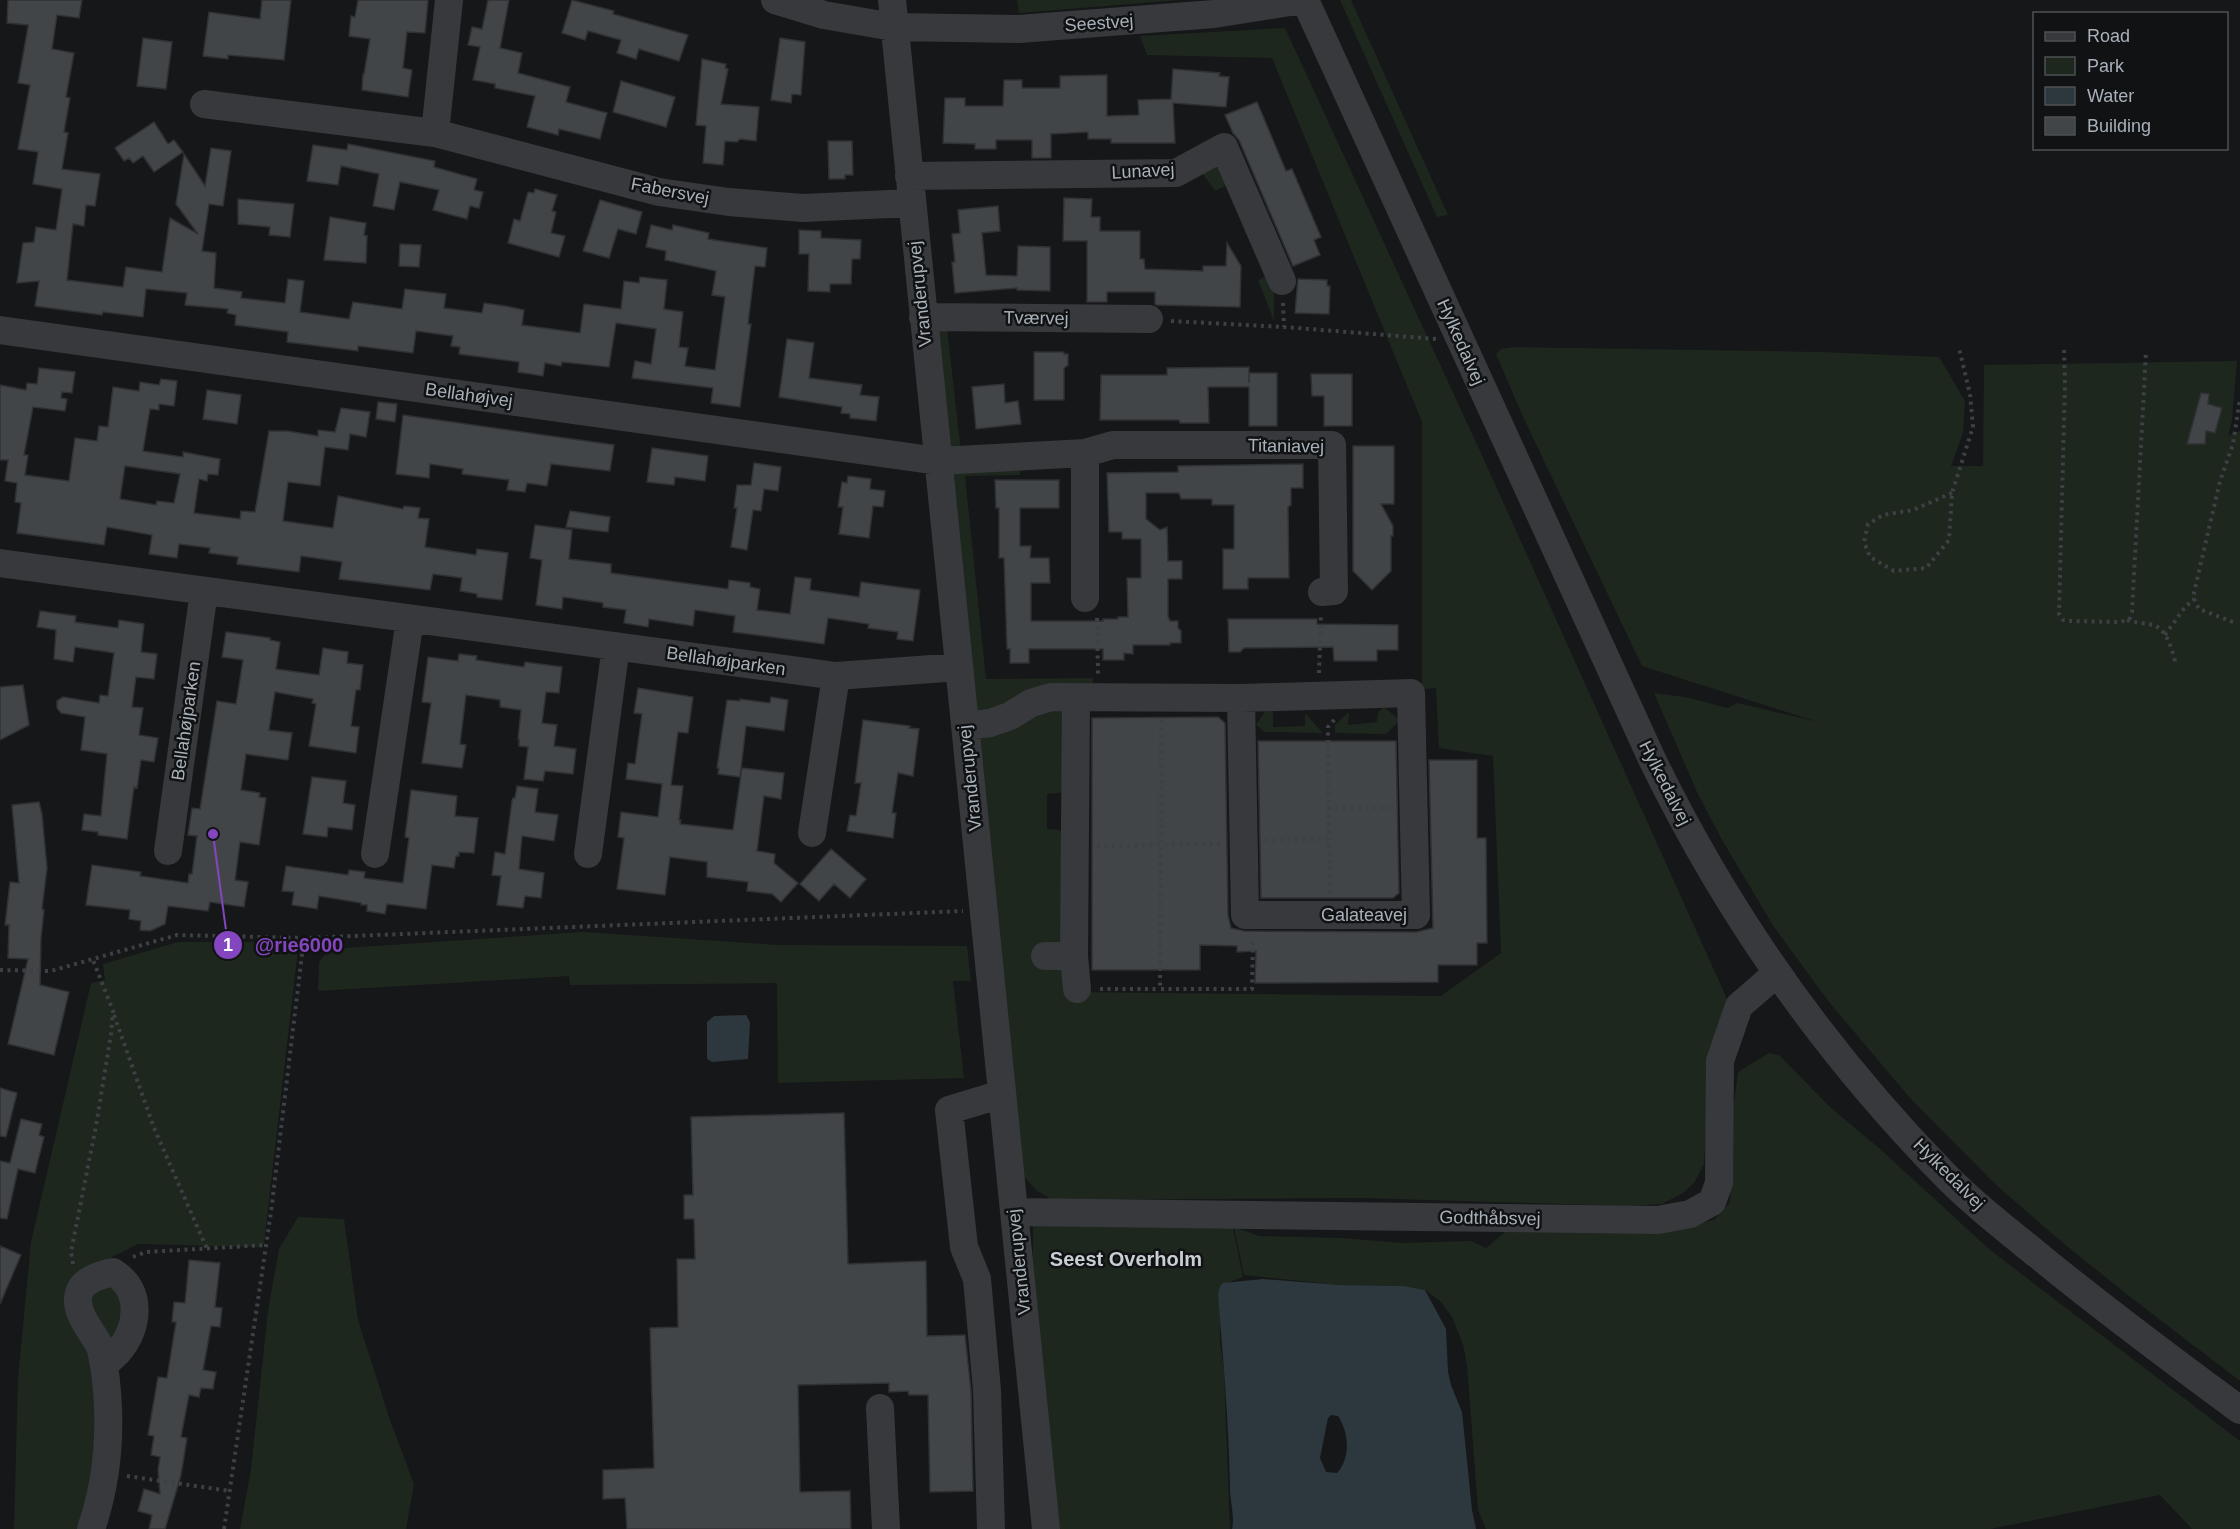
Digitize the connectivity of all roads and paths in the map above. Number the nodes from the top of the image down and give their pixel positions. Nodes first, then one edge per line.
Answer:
1 (449, 0) edge
2 (775, 0) edge
3 (1304, 0) edge
4 (892, 14) edge
5 (204, 104) dead end
6 (435, 132) junction
7 (910, 190) junction
8 (1282, 281) dead end
9 (923, 317) junction
10 (1149, 319) joint
11 (0, 330) edge
12 (1461, 341) junction
13 (1959, 348) dead end
14 (2064, 350) dead end
15 (2146, 352) dead end
16 (2240, 398) edge
17 (1085, 453) junction
18 (938, 460) junction
19 (1952, 494) junction
20 (0, 563) edge
21 (204, 591) junction
22 (1322, 592) joint
23 (1085, 598) joint
24 (2194, 599) junction
25 (410, 619) junction
26 (2127, 620) junction
27 (2233, 622) dead end
28 (2165, 635) junction
29 (616, 646) junction
30 (2176, 665) dead end
31 (959, 667) junction
32 (836, 676) junction
33 (1318, 694) junction
34 (1359, 694) junction
35 (1087, 698) junction
36 (1161, 698) junction
37 (1241, 698) junction
38 (965, 726) junction
39 (1414, 807) junction
40 (1328, 808) junction
41 (812, 833) dead end
42 (1329, 839) junction
43 (1243, 842) junction
44 (1162, 846) junction
45 (1075, 847) junction
46 (168, 851) dead end
47 (375, 854) dead end
48 (588, 854) dead end
49 (984, 910) junction
50 (1253, 915) junction
51 (1329, 915) junction
52 (304, 938) junction
53 (1045, 956) dead end
54 (1074, 956) junction
55 (93, 960) junction
56 (0, 970) edge
57 (1777, 973) junction
58 (1077, 989) joint
59 (1160, 989) junction
60 (113, 1011) junction
61 (1002, 1094) junction
62 (1014, 1212) junction
63 (266, 1245) junction
64 (207, 1249) junction
65 (113, 1272) junction
66 (84, 1286) junction
67 (104, 1366) junction
68 (880, 1408) dead end
69 (2240, 1410) edge
70 (106, 1473) junction
71 (230, 1491) junction
72 (91, 1529) edge
73 (224, 1529) edge
74 (886, 1529) edge
75 (991, 1529) edge
76 (1046, 1529) edge

1 - 6 street
2 - 4 street, Seestvej
3 - 4 street, Seestvej
3 - 12 street, Hylkedalvej
4 - 7 street, Vranderupvej
5 - 6 street, Fabersvej
6 - 7 street, Fabersvej
7 - 8 street, Lunavej
7 - 9 street, Vranderupvej
9 - 10 street, Tværvej
9 - 18 street, Vranderupvej
10 - 12 path
11 - 18 street, Bellahøjvej
12 - 57 street, Hylkedalvej
13 - 19 path
14 - 26 path
15 - 26 path
16 - 24 path
17 - 18 street, Titaniavej
17 - 22 street, Titaniavej
17 - 23 street
18 - 31 street, Vranderupvej
19 - 19 path
20 - 21 street, Bellahøjparken
21 - 25 street, Bellahøjparken
21 - 46 street, Bellahøjparken
22 - 33 path
23 - 35 path
24 - 27 path
24 - 28 path
25 - 29 street, Bellahøjparken
25 - 47 street
26 - 28 path
28 - 30 path
29 - 32 street, Bellahøjparken
29 - 48 street
31 - 32 street, Bellahøjparken
31 - 38 street, Vranderupvej
32 - 41 street
33 - 34 street, Galateavej
33 - 37 street, Galateavej
34 - 39 street, Galateavej
34 - 40 path
35 - 36 street, Galateavej
35 - 38 street, Galateavej
35 - 45 street
36 - 37 street, Galateavej
36 - 44 path
37 - 43 street
38 - 49 street, Vranderupvej
39 - 40 path
39 - 51 street, Galateavej
40 - 42 path
42 - 43 path
42 - 51 path
43 - 44 path
43 - 50 street
44 - 45 path
44 - 59 path
45 - 54 street
49 - 52 path
49 - 61 street, Vranderupvej
50 - 51 street, Galateavej
50 - 59 path
52 - 55 path
52 - 63 path
53 - 54 street
54 - 58 street
55 - 56 path
55 - 60 path
57 - 62 street, Godthåbsvej
57 - 69 street, Hylkedalvej
58 - 59 path
60 - 64 path
60 - 66 path
61 - 62 street, Vranderupvej
61 - 75 street
62 - 76 street, Vranderupvej
63 - 64 path
63 - 71 path
64 - 65 path
65 - 66 street
65 - 67 street
66 - 67 street
67 - 70 street
68 - 74 street
70 - 71 path
70 - 72 street
71 - 73 path

